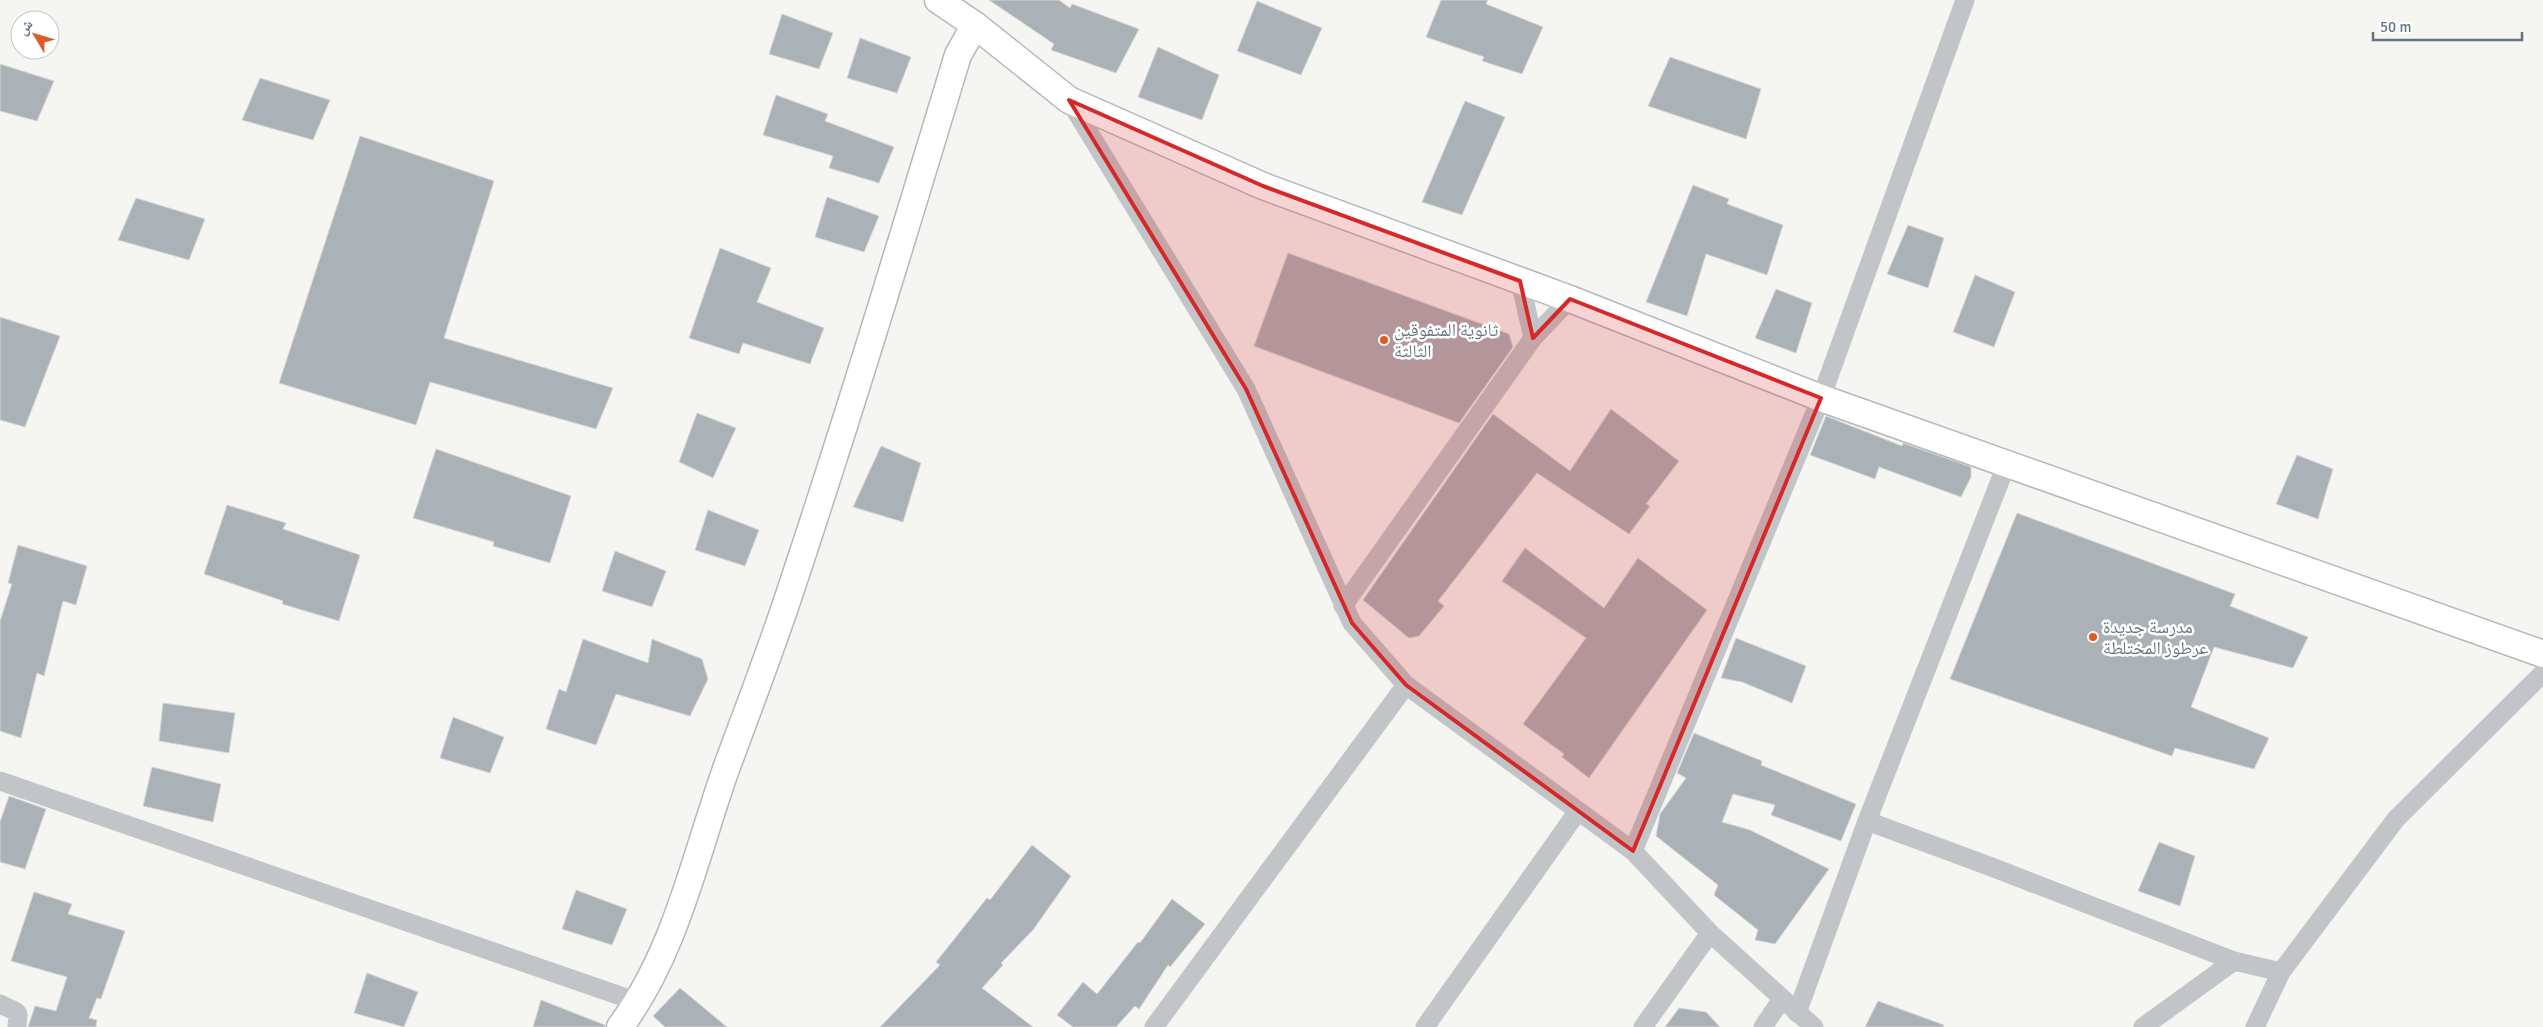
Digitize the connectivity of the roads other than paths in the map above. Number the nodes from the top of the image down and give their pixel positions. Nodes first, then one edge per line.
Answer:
1 (938, 0) edge
2 (1965, 0) edge
3 (975, 25) junction
4 (1069, 100) junction
5 (1520, 281) junction
6 (1570, 299) junction
7 (1533, 338) junction
8 (1820, 398) junction
9 (2007, 463) junction
10 (1343, 606) junction
11 (2543, 654) edge
12 (2543, 673) edge
13 (1406, 685) junction
14 (0, 781) edge
15 (1578, 811) junction
16 (1868, 821) junction
17 (1633, 851) junction
18 (1710, 933) junction
19 (2234, 960) junction
20 (2281, 972) junction
21 (1782, 999) junction
22 (638, 1002) junction
23 (0, 1004) edge
24 (1797, 1013) junction
25 (17, 1027) edge
26 (620, 1027) edge
27 (1154, 1027) edge
28 (1425, 1027) edge
29 (1643, 1027) edge
30 (1763, 1027) edge
31 (1814, 1027) edge
32 (2143, 1027) edge
33 (2255, 1027) edge

1 - 3 street
2 - 8 street
3 - 4 street
3 - 22 street
4 - 5 street
4 - 10 street
5 - 6 street
5 - 7 street
6 - 7 street
6 - 8 street
7 - 10 street
8 - 9 street
8 - 17 street
9 - 11 street
9 - 16 street
10 - 13 street
12 - 20 street
13 - 15 street
13 - 27 street
14 - 22 street
15 - 17 street
15 - 28 street
16 - 19 street
16 - 24 street
17 - 18 street
18 - 21 street
18 - 29 street
19 - 20 street
19 - 32 street
20 - 33 street
21 - 24 street
21 - 30 street
22 - 26 street
23 - 25 street
24 - 31 street

